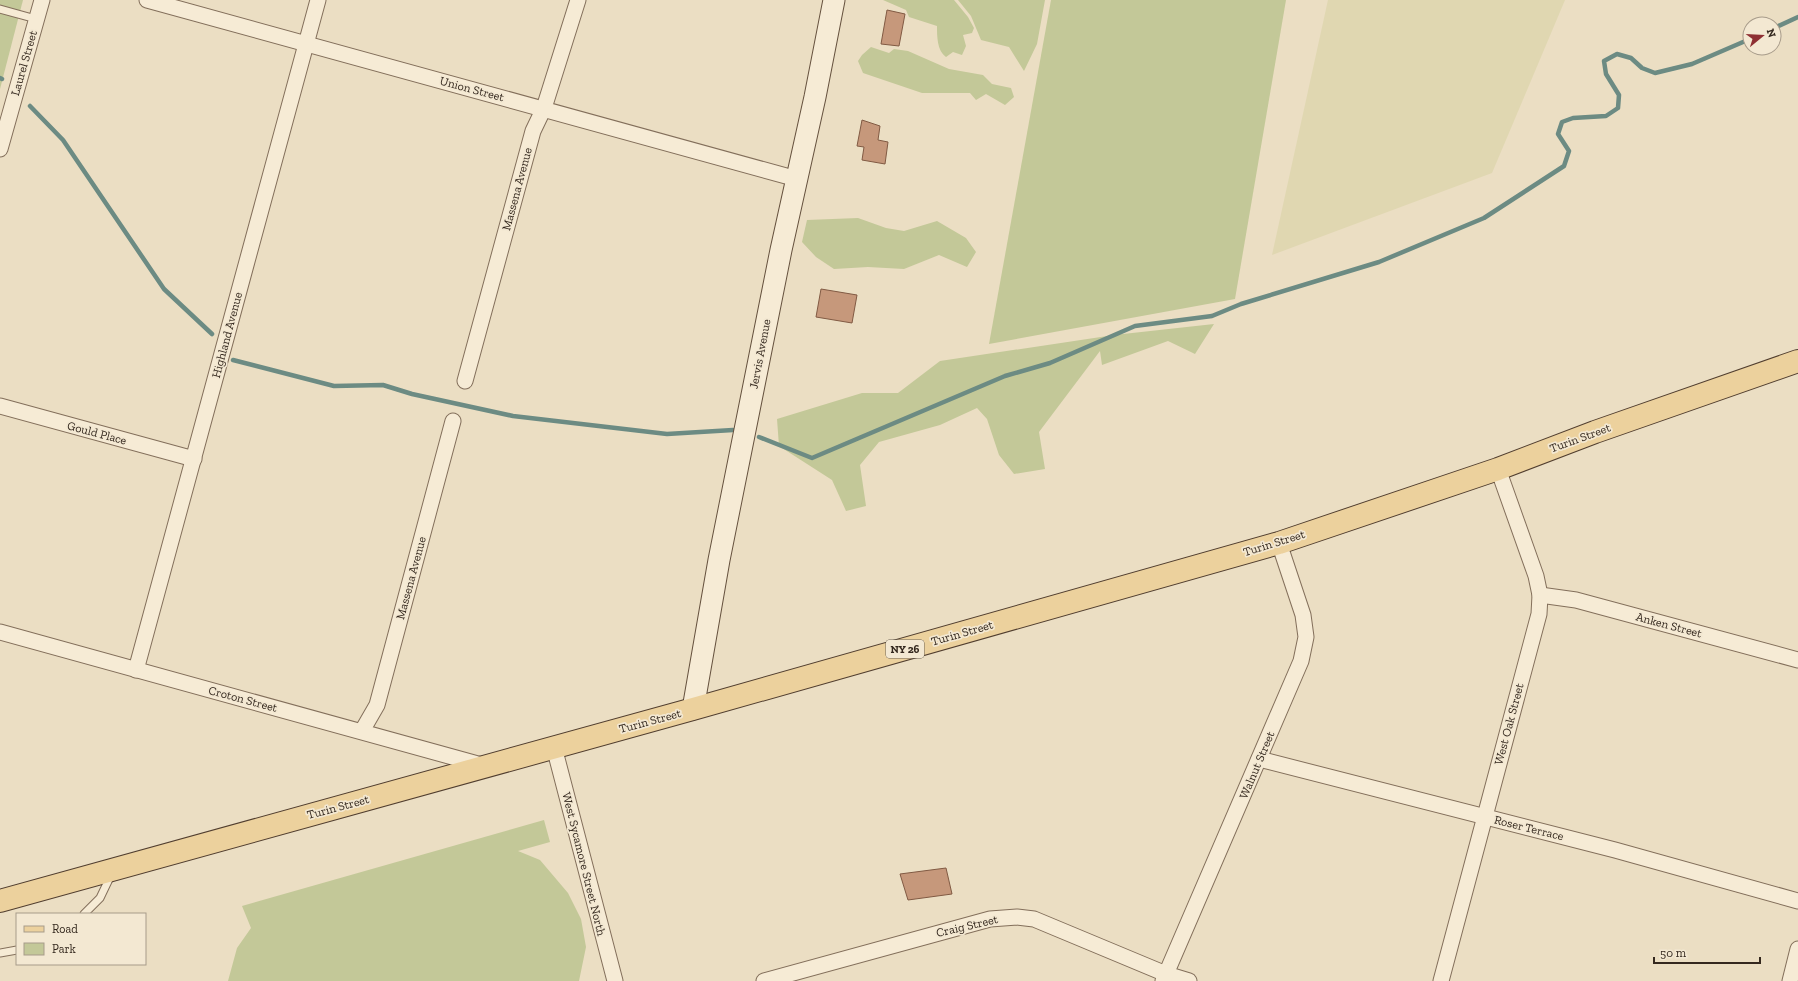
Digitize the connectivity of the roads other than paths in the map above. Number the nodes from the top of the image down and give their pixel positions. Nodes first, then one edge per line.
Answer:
1 (42, 0) edge
2 (147, 0) edge
3 (318, 0) edge
4 (578, 0) edge
5 (834, 0) edge
6 (0, 9) edge
7 (36, 19) junction
8 (306, 44) junction
9 (544, 108) junction
10 (0, 149) edge
11 (797, 179) junction
12 (1798, 361) edge
13 (465, 381) dead end
14 (0, 406) edge
15 (453, 421) dead end
16 (194, 459) junction
17 (1498, 468) junction
18 (1279, 543) junction
19 (1540, 595) junction
20 (0, 632) edge
21 (1798, 660) edge
22 (136, 670) junction
23 (693, 709) junction
24 (362, 732) junction
25 (554, 747) junction
26 (1259, 759) junction
27 (486, 766) junction
28 (1484, 817) junction
29 (114, 869) junction
30 (0, 901) edge
31 (1798, 901) edge
32 (85, 913) edge
33 (16, 950) edge
34 (1798, 950) edge
35 (0, 953) edge
36 (1164, 978) edge
37 (614, 981) edge
38 (764, 981) edge
39 (1189, 981) edge
40 (1441, 981) edge
41 (1790, 981) edge

1 - 7 street, Laurel Street
2 - 8 street, Union Street
3 - 8 street, Highland Avenue
4 - 9 street, Massena Avenue
5 - 11 street, Jervis Avenue
6 - 7 lane
7 - 10 street, Laurel Street
8 - 9 street, Union Street
8 - 16 street, Highland Avenue
9 - 11 street, Union Street
9 - 13 street, Massena Avenue
11 - 23 street, Jervis Avenue
12 - 17 main road, Turin Street / NY 26
14 - 16 street, Gould Place
15 - 24 street, Massena Avenue
16 - 22 street, Highland Avenue
17 - 18 main road, Turin Street / NY 26
17 - 19 street, West Oak Street
18 - 23 main road, Turin Street / NY 26
18 - 26 street, Walnut Street
19 - 21 street, Anken Street
19 - 28 street, West Oak Street
20 - 22 street, Croton Street
22 - 24 street, Croton Street
23 - 25 main road, Turin Street / NY 26
24 - 27 street, Croton Street
25 - 27 main road, Turin Street / NY 26
25 - 37 street, West Sycamore Street North
26 - 28 street, Roser Terrace
26 - 36 street, Walnut Street
27 - 29 main road, Turin Street / NY 26
28 - 31 street, Roser Terrace
28 - 40 street, West Oak Street
29 - 30 main road, Turin Street / NY 26
29 - 32 lane
33 - 35 lane
34 - 41 street
36 - 38 street, Craig Street
36 - 39 street, Craig Street

